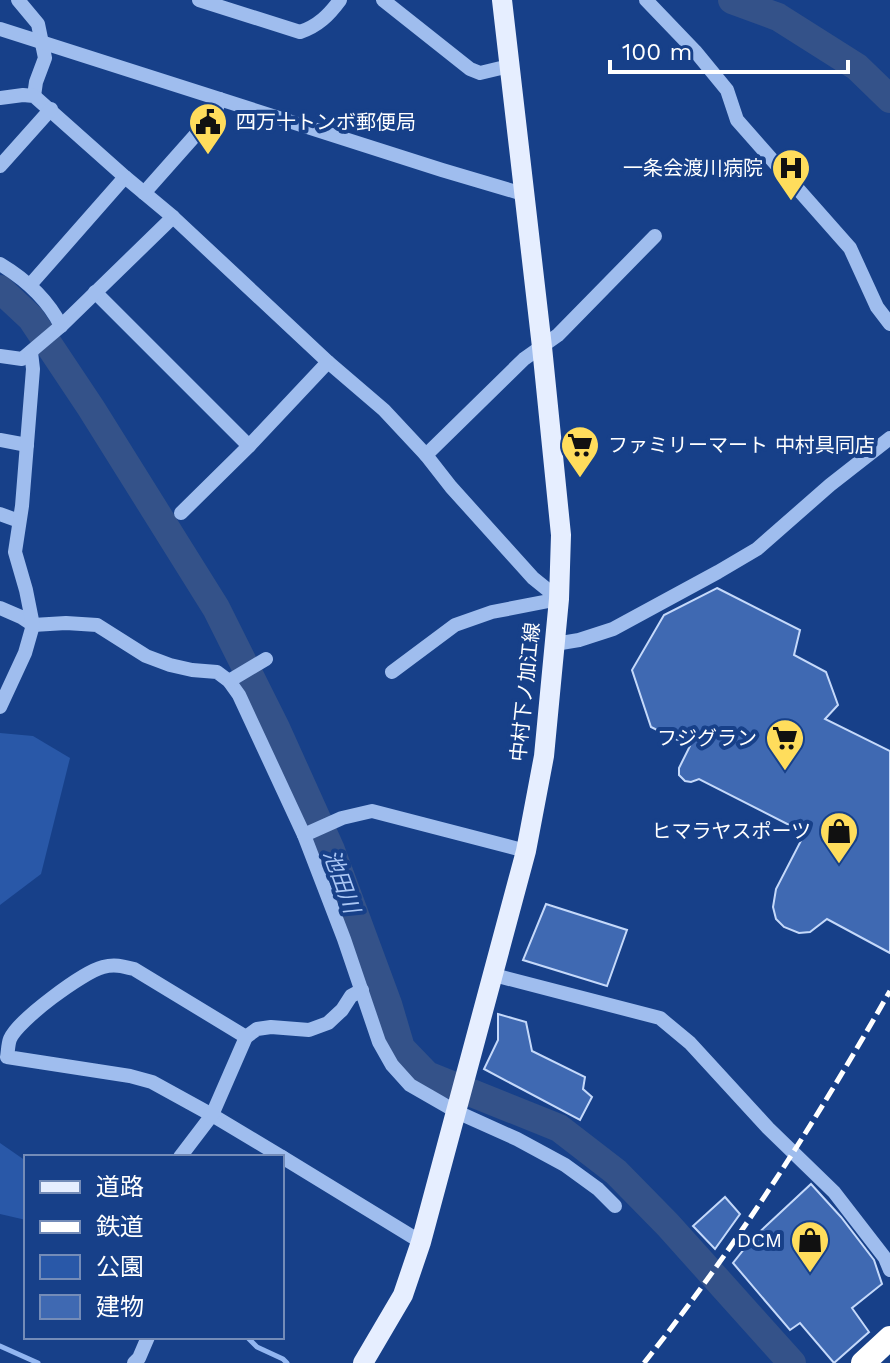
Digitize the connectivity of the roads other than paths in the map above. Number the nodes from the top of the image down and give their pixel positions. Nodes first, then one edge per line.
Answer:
1 (18, 0) edge
2 (199, 0) edge
3 (340, 0) edge
4 (383, 0) edge
5 (502, 0) edge
6 (646, 0) edge
7 (0, 29) edge
8 (40, 42) junction
9 (509, 66) junction
10 (34, 96) junction
11 (0, 98) edge
12 (220, 99) junction
13 (51, 109) junction
14 (0, 166) edge
15 (125, 177) junction
16 (144, 193) junction
17 (523, 194) junction
18 (173, 217) junction
19 (655, 236) dead end
20 (0, 264) edge
21 (30, 285) junction
22 (95, 292) junction
23 (890, 324) edge
24 (61, 326) junction
25 (542, 347) junction
26 (31, 352) junction
27 (0, 356) edge
28 (328, 362) junction
29 (890, 438) edge
30 (0, 440) edge
31 (27, 445) junction
32 (249, 446) junction
33 (426, 455) junction
34 (181, 513) dead end
35 (0, 514) edge
36 (19, 521) junction
37 (7, 550) edge
38 (559, 599) junction
39 (0, 608) edge
40 (33, 625) junction
41 (555, 644) junction
42 (266, 659) dead end
43 (392, 672) dead end
44 (229, 681) junction
45 (0, 707) edge
46 (304, 835) junction
47 (526, 851) junction
48 (494, 975) junction
49 (362, 990) junction
50 (246, 1037) junction
51 (458, 1110) junction
52 (212, 1115) junction
53 (182, 1155) edge
54 (279, 1155) edge
55 (284, 1158) edge
56 (615, 1206) dead end
57 (421, 1242) junction
58 (890, 1270) edge
59 (890, 1338) edge
60 (147, 1339) edge
61 (134, 1363) edge
62 (363, 1363) edge
63 (863, 1363) edge

1 - 8 street
2 - 3 street
4 - 9 street
5 - 9 main road, 中村下ノ加江線
6 - 23 street
7 - 8 street
8 - 10 street
8 - 12 street
9 - 17 main road, 中村下ノ加江線
10 - 11 street
10 - 13 street
12 - 16 street
12 - 17 street
13 - 14 street
13 - 15 street
15 - 16 street
15 - 21 street
16 - 18 street
17 - 25 main road, 中村下ノ加江線
18 - 22 street
18 - 28 street
19 - 25 street
20 - 21 street
21 - 24 street
22 - 24 street
22 - 32 street
24 - 26 street
25 - 33 street
25 - 38 main road, 中村下ノ加江線
26 - 27 street
26 - 31 street
28 - 32 street
28 - 33 street
29 - 41 street
30 - 31 street
31 - 36 street
32 - 34 street
33 - 38 street
35 - 36 street
36 - 37 street
37 - 40 street
38 - 41 main road, 中村下ノ加江線
38 - 43 street
39 - 40 street
40 - 44 street
40 - 45 street
41 - 47 main road, 中村下ノ加江線
42 - 44 street
44 - 46 street
46 - 47 street
46 - 49 street
47 - 48 main road, 中村下ノ加江線
48 - 51 main road, 中村下ノ加江線
48 - 58 street
49 - 50 street
49 - 51 street
50 - 52 street
50 - 52 street
51 - 56 street
51 - 57 main road, 中村下ノ加江線
52 - 53 street
52 - 54 street
55 - 57 street
57 - 62 main road, 中村下ノ加江線
59 - 63 highway
60 - 61 street

